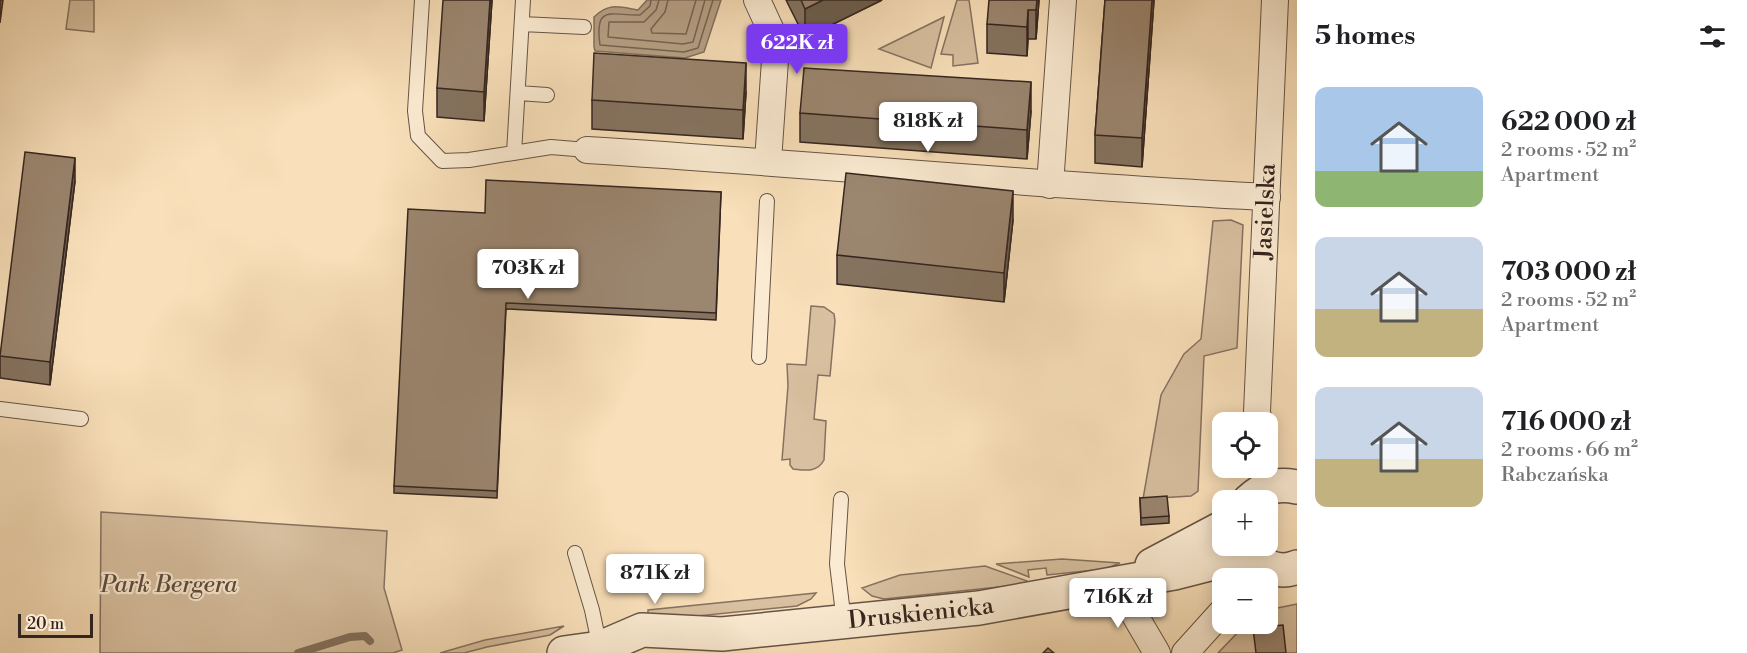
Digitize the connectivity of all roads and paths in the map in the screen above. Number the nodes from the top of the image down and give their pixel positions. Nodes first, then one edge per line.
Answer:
1 (422, 0) edge
2 (523, 0) edge
3 (757, 0) edge
4 (1063, 0) edge
5 (1275, 0) edge
6 (522, 24) junction
7 (584, 27) dead end
8 (518, 93) junction
9 (547, 95) dead end
10 (587, 150) joint
11 (514, 153) junction
12 (768, 161) junction
13 (1050, 185) junction
14 (1267, 197) junction
15 (767, 201) dead end
16 (759, 357) dead end
17 (0, 409) edge
18 (1257, 412) edge
19 (81, 419) dead end
20 (841, 499) dead end
21 (1212, 533) edge
22 (575, 553) dead end
23 (1254, 562) edge
24 (1297, 567) edge
25 (1116, 583) junction
26 (844, 622) junction
27 (1212, 623) edge
28 (722, 634) junction
29 (600, 648) junction
30 (564, 653) edge
31 (636, 653) edge
32 (650, 653) edge
33 (1157, 653) edge
34 (1185, 653) edge

1 - 11 lane
2 - 6 lane
3 - 12 street
4 - 13 street
5 - 14 street, Jasielska
6 - 7 lane
6 - 8 lane
8 - 9 lane
8 - 11 lane
10 - 11 lane
10 - 12 street
12 - 13 street
13 - 14 street
14 - 18 street, Jasielska
15 - 16 lane
17 - 19 lane
20 - 26 lane
21 - 25 street, Druskienicka
22 - 29 lane
23 - 24 street, Druskienicka
23 - 25 street, Druskienicka
25 - 26 street, Druskienicka
25 - 33 street
26 - 28 street, Druskienicka
27 - 34 street
28 - 29 street, Druskienicka
28 - 32 street, Druskienicka
29 - 30 street, Druskienicka
29 - 31 street, Druskienicka

